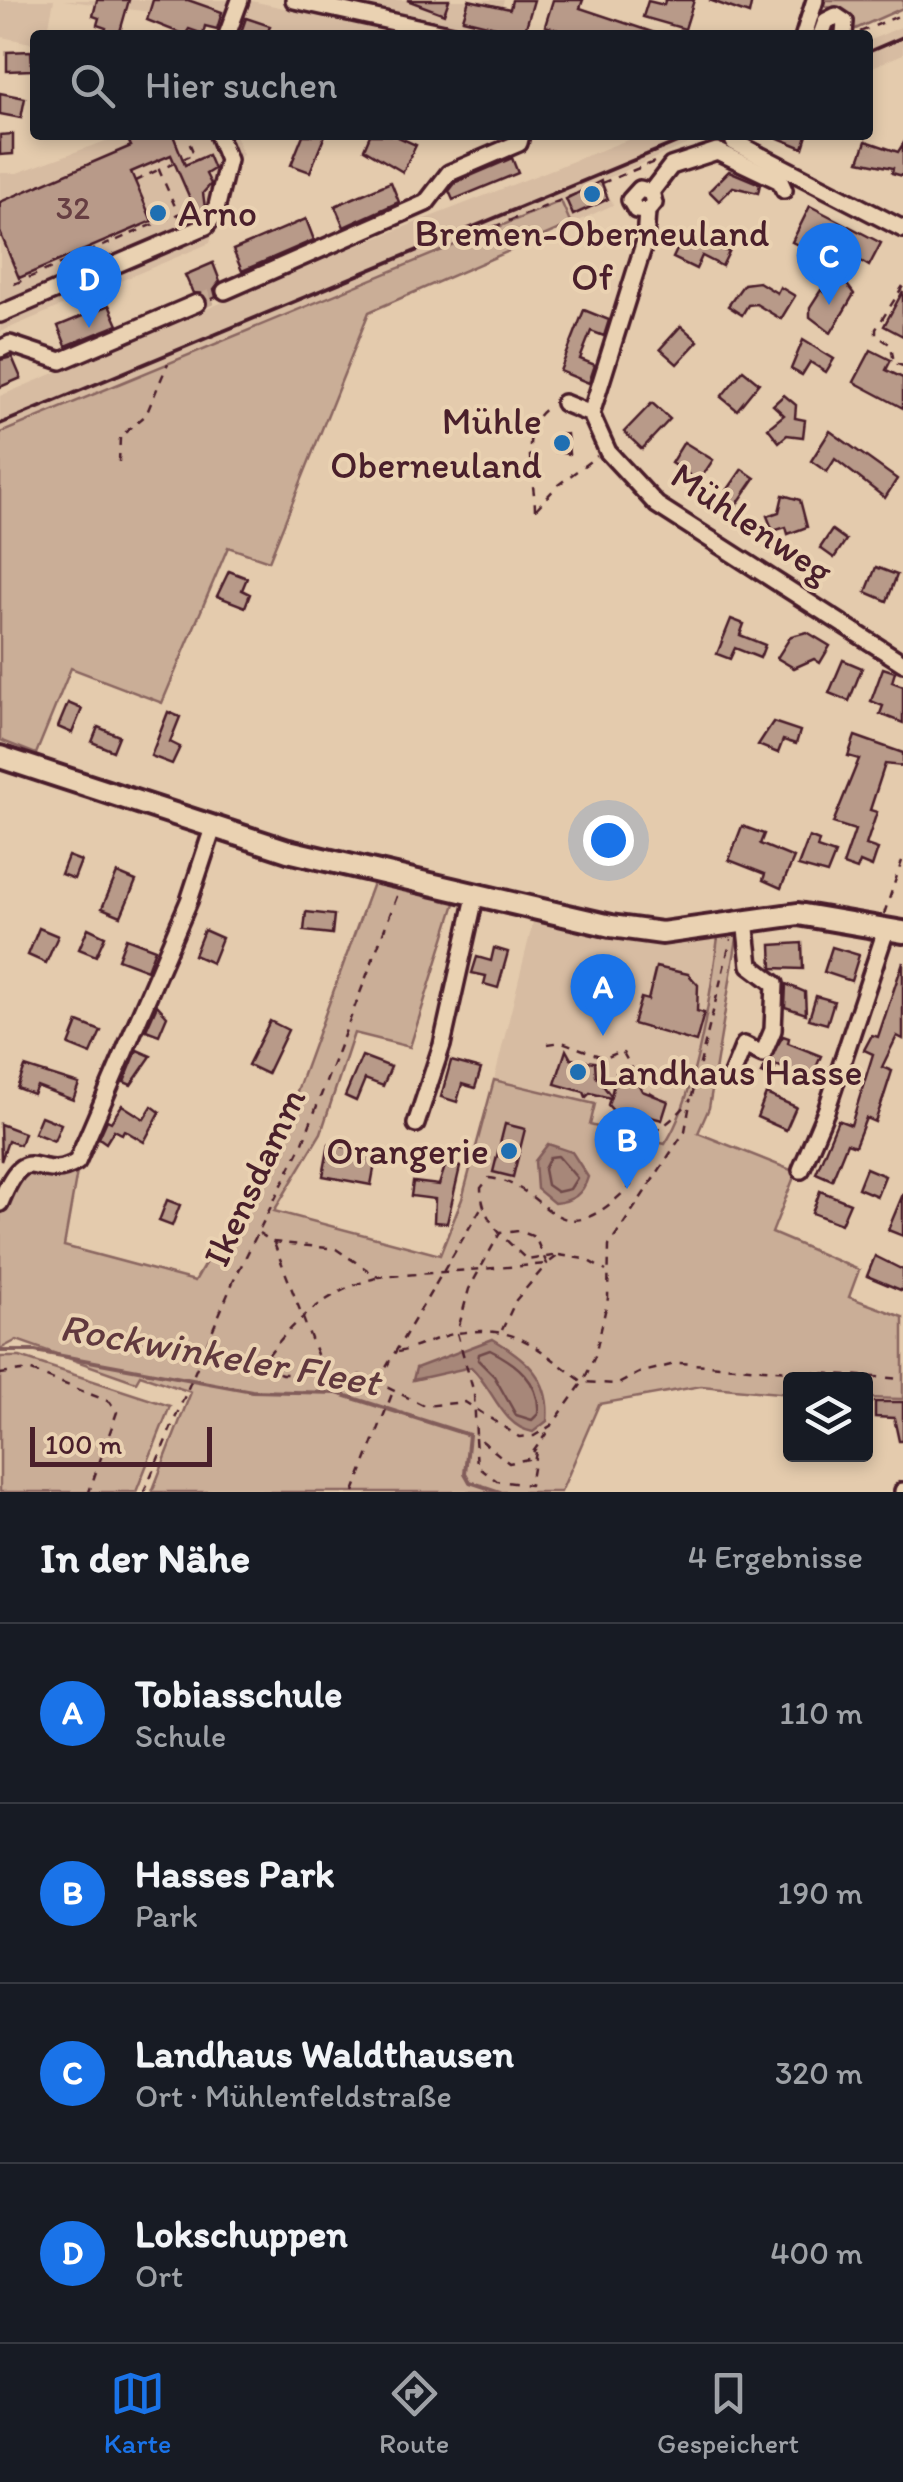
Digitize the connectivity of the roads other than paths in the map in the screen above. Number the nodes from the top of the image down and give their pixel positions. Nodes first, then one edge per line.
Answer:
1 (240, 0) edge
2 (294, 0) edge
3 (815, 0) edge
4 (229, 30) edge
5 (430, 30) edge
6 (806, 30) edge
7 (823, 30) edge
8 (844, 30) edge
9 (220, 140) edge
10 (520, 140) edge
11 (734, 142) dead end
12 (784, 190) dead end
13 (903, 229) edge
14 (225, 291) tunnel mouth
15 (197, 303) tunnel mouth
16 (0, 314) edge
17 (0, 349) edge
18 (564, 403) road end
19 (591, 414) junction
20 (903, 663) edge
21 (0, 757) edge
22 (213, 828) junction
23 (475, 897) junction
24 (739, 922) junction
25 (894, 931) edge
26 (731, 1076) dead end
27 (416, 1124) dead end
28 (802, 1170) dead end
29 (0, 1203) edge

1 - 4 street
2 - 5 street
3 - 6 street
7 - 8 street
9 - 16 street
10 - 14 street
11 - 13 street
12 - 19 street
15 - 17 street
18 - 19 street
19 - 20 street, Mühlenweg
21 - 22 main road
22 - 23 main road
22 - 29 street
23 - 24 main road
23 - 27 street
24 - 25 main road
24 - 26 street
25 - 28 street

